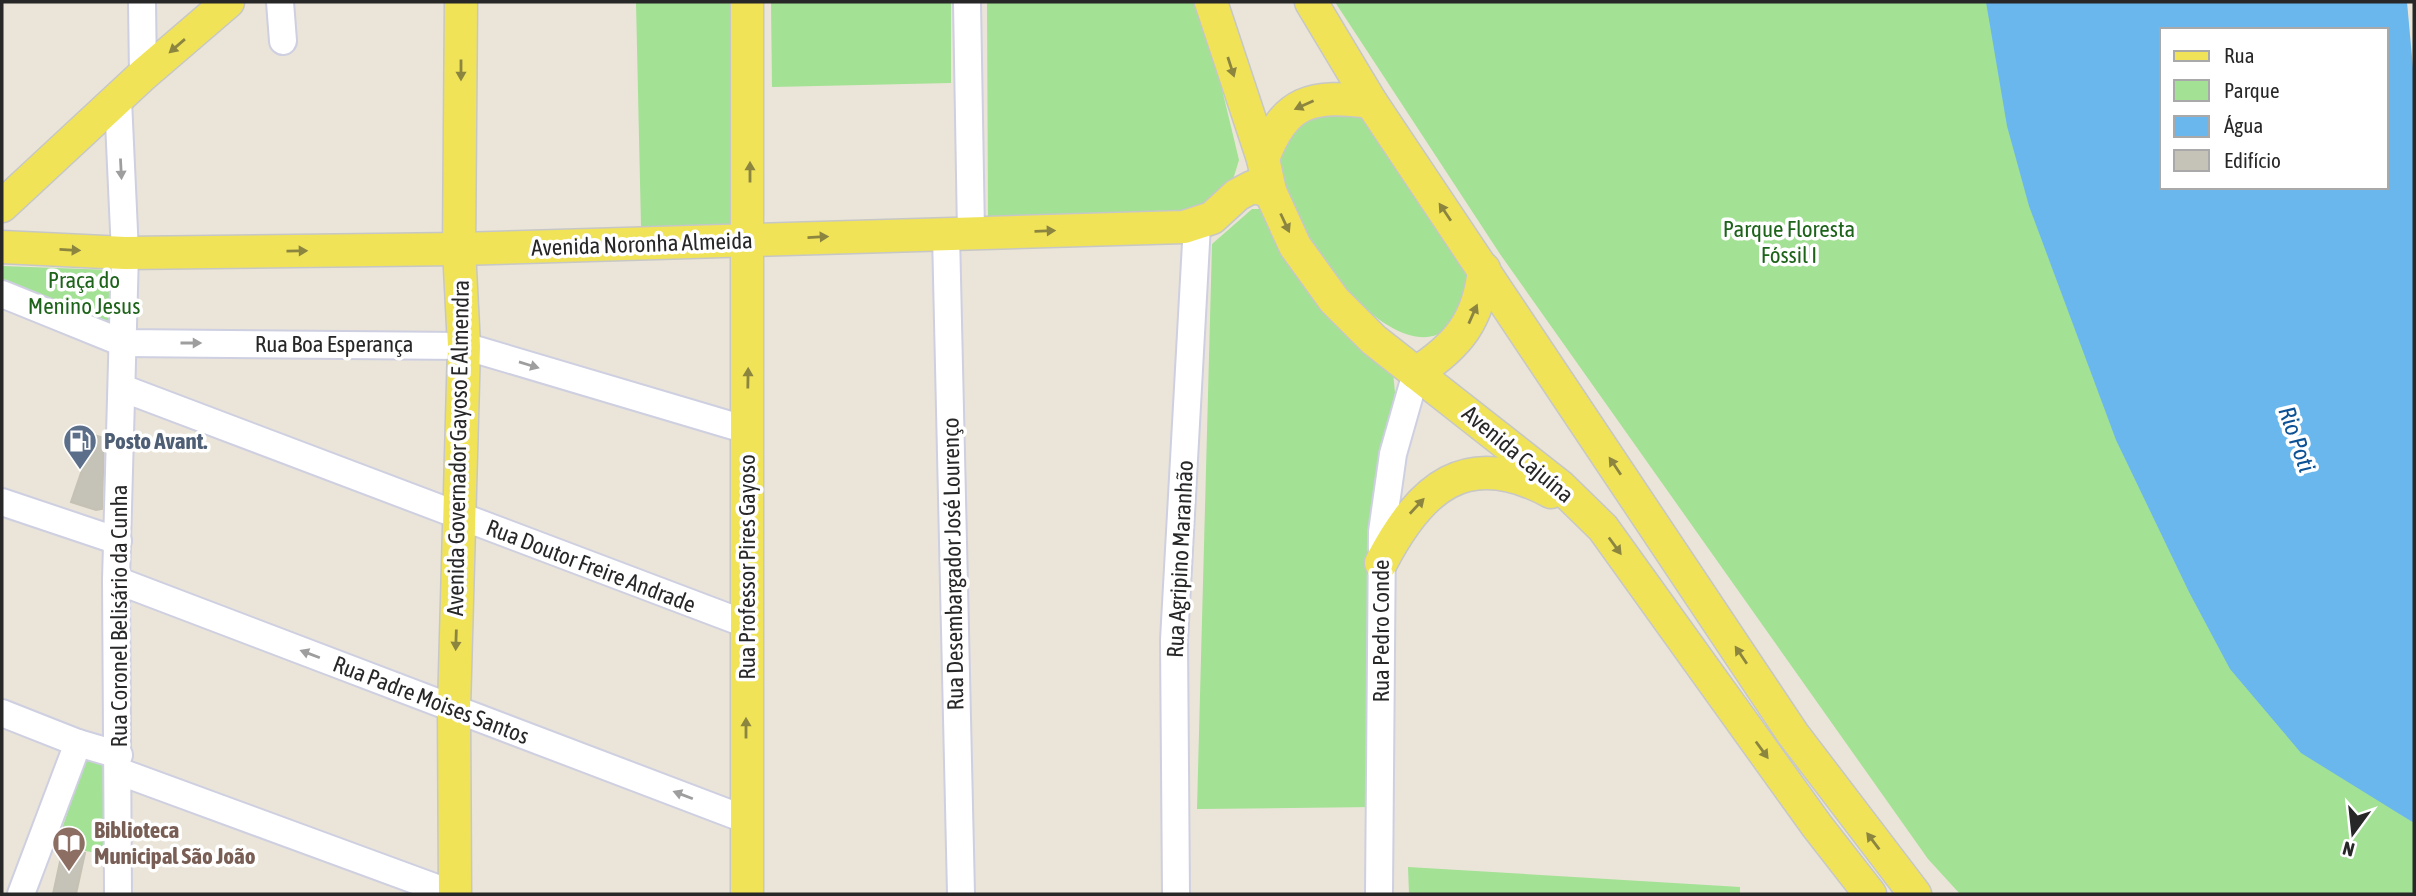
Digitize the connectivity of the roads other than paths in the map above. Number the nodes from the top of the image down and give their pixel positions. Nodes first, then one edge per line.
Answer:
1 (142, 2) edge
2 (229, 2) edge
3 (280, 2) edge
4 (461, 2) edge
5 (747, 2) edge
6 (967, 2) edge
7 (1211, 2) edge
8 (1311, 2) edge
9 (283, 41) dead end
10 (143, 75) junction
11 (118, 100) junction
12 (1371, 102) junction
13 (1263, 159) junction
14 (1270, 191) junction
15 (2, 206) edge
16 (1197, 225) junction
17 (958, 234) junction
18 (750, 241) junction
19 (2, 247) edge
20 (459, 249) junction
21 (125, 253) junction
22 (1484, 269) junction
23 (2, 294) edge
24 (123, 343) junction
25 (464, 346) junction
26 (1416, 373) junction
27 (122, 388) junction
28 (747, 430) junction
29 (2, 502) edge
30 (460, 516) junction
31 (1592, 516) junction
32 (118, 541) junction
33 (1381, 563) junction
34 (116, 580) junction
35 (746, 624) junction
36 (454, 709) junction
37 (2, 713) edge
38 (78, 743) junction
39 (119, 763) junction
40 (747, 820) junction
41 (21, 894) edge
42 (118, 894) edge
43 (454, 894) edge
44 (747, 894) edge
45 (961, 894) edge
46 (1176, 894) edge
47 (1379, 894) edge
48 (1870, 894) edge
49 (1915, 894) edge

1 - 10 street
2 -> 10 main road
3 - 9 street
4 -> 20 main road, Avenida Governador Gayoso E Almendra
18 -> 5 main road, Rua Professor Pires Gayoso
6 - 17 street, Rua Desembargador José Lourenço
7 -> 13 main road, Avenida Cajuína
8 - 12 main road
10 - 11 main road
11 - 15 main road
11 -> 21 street, Rua Coronel Belisário da Cunha
12 -> 13 main road
22 -> 12 main road
13 - 14 main road, Avenida Cajuína
14 - 16 main road
14 -> 26 main road, Avenida Cajuína
17 -> 16 main road, Avenida Noronha Almeida
16 - 46 street, Rua Agripino Maranhão
18 -> 17 main road, Avenida Noronha Almeida
17 - 45 street, Rua Desembargador José Lourenço
18 - 20 main road, Avenida Noronha Almeida
28 -> 18 main road, Rua Professor Pires Gayoso
19 -> 21 main road, Avenida Noronha Almeida
21 -> 20 main road, Avenida Noronha Almeida
20 - 25 main road, Avenida Governador Gayoso E Almendra
21 - 24 street, Rua Coronel Belisário da Cunha
26 -> 22 main road
49 -> 22 main road
23 - 24 street, Rua Boa Esperança
24 -> 25 street, Rua Boa Esperança
24 - 27 street, Rua Coronel Belisário da Cunha
25 -> 28 street, Rua Boa Esperança
25 - 30 main road, Avenida Governador Gayoso E Almendra
26 - 31 main road, Avenida Cajuína
26 - 33 street, Rua Pedro Conde
27 - 30 street, Rua Doutor Freire Andrade
27 - 32 street, Rua Coronel Belisário da Cunha
28 - 35 main road, Rua Professor Pires Gayoso
29 - 32 street
30 - 35 street, Rua Doutor Freire Andrade
30 -> 36 main road, Avenida Governador Gayoso E Almendra
33 -> 31 main road
31 -> 48 main road, Avenida Cajuína
32 - 34 street, Rua Coronel Belisário da Cunha
33 - 47 street, Rua Pedro Conde
36 -> 34 street, Rua Padre Moises Santos
34 - 39 street, Rua Coronel Belisário da Cunha
40 -> 35 main road, Rua Professor Pires Gayoso
40 -> 36 street, Rua Padre Moises Santos
36 - 43 main road, Avenida Governador Gayoso E Almendra
37 - 38 street
38 - 39 street
38 - 41 street
39 - 42 street, Rua Coronel Belisário da Cunha
39 - 43 street
40 - 44 main road, Rua Professor Pires Gayoso

